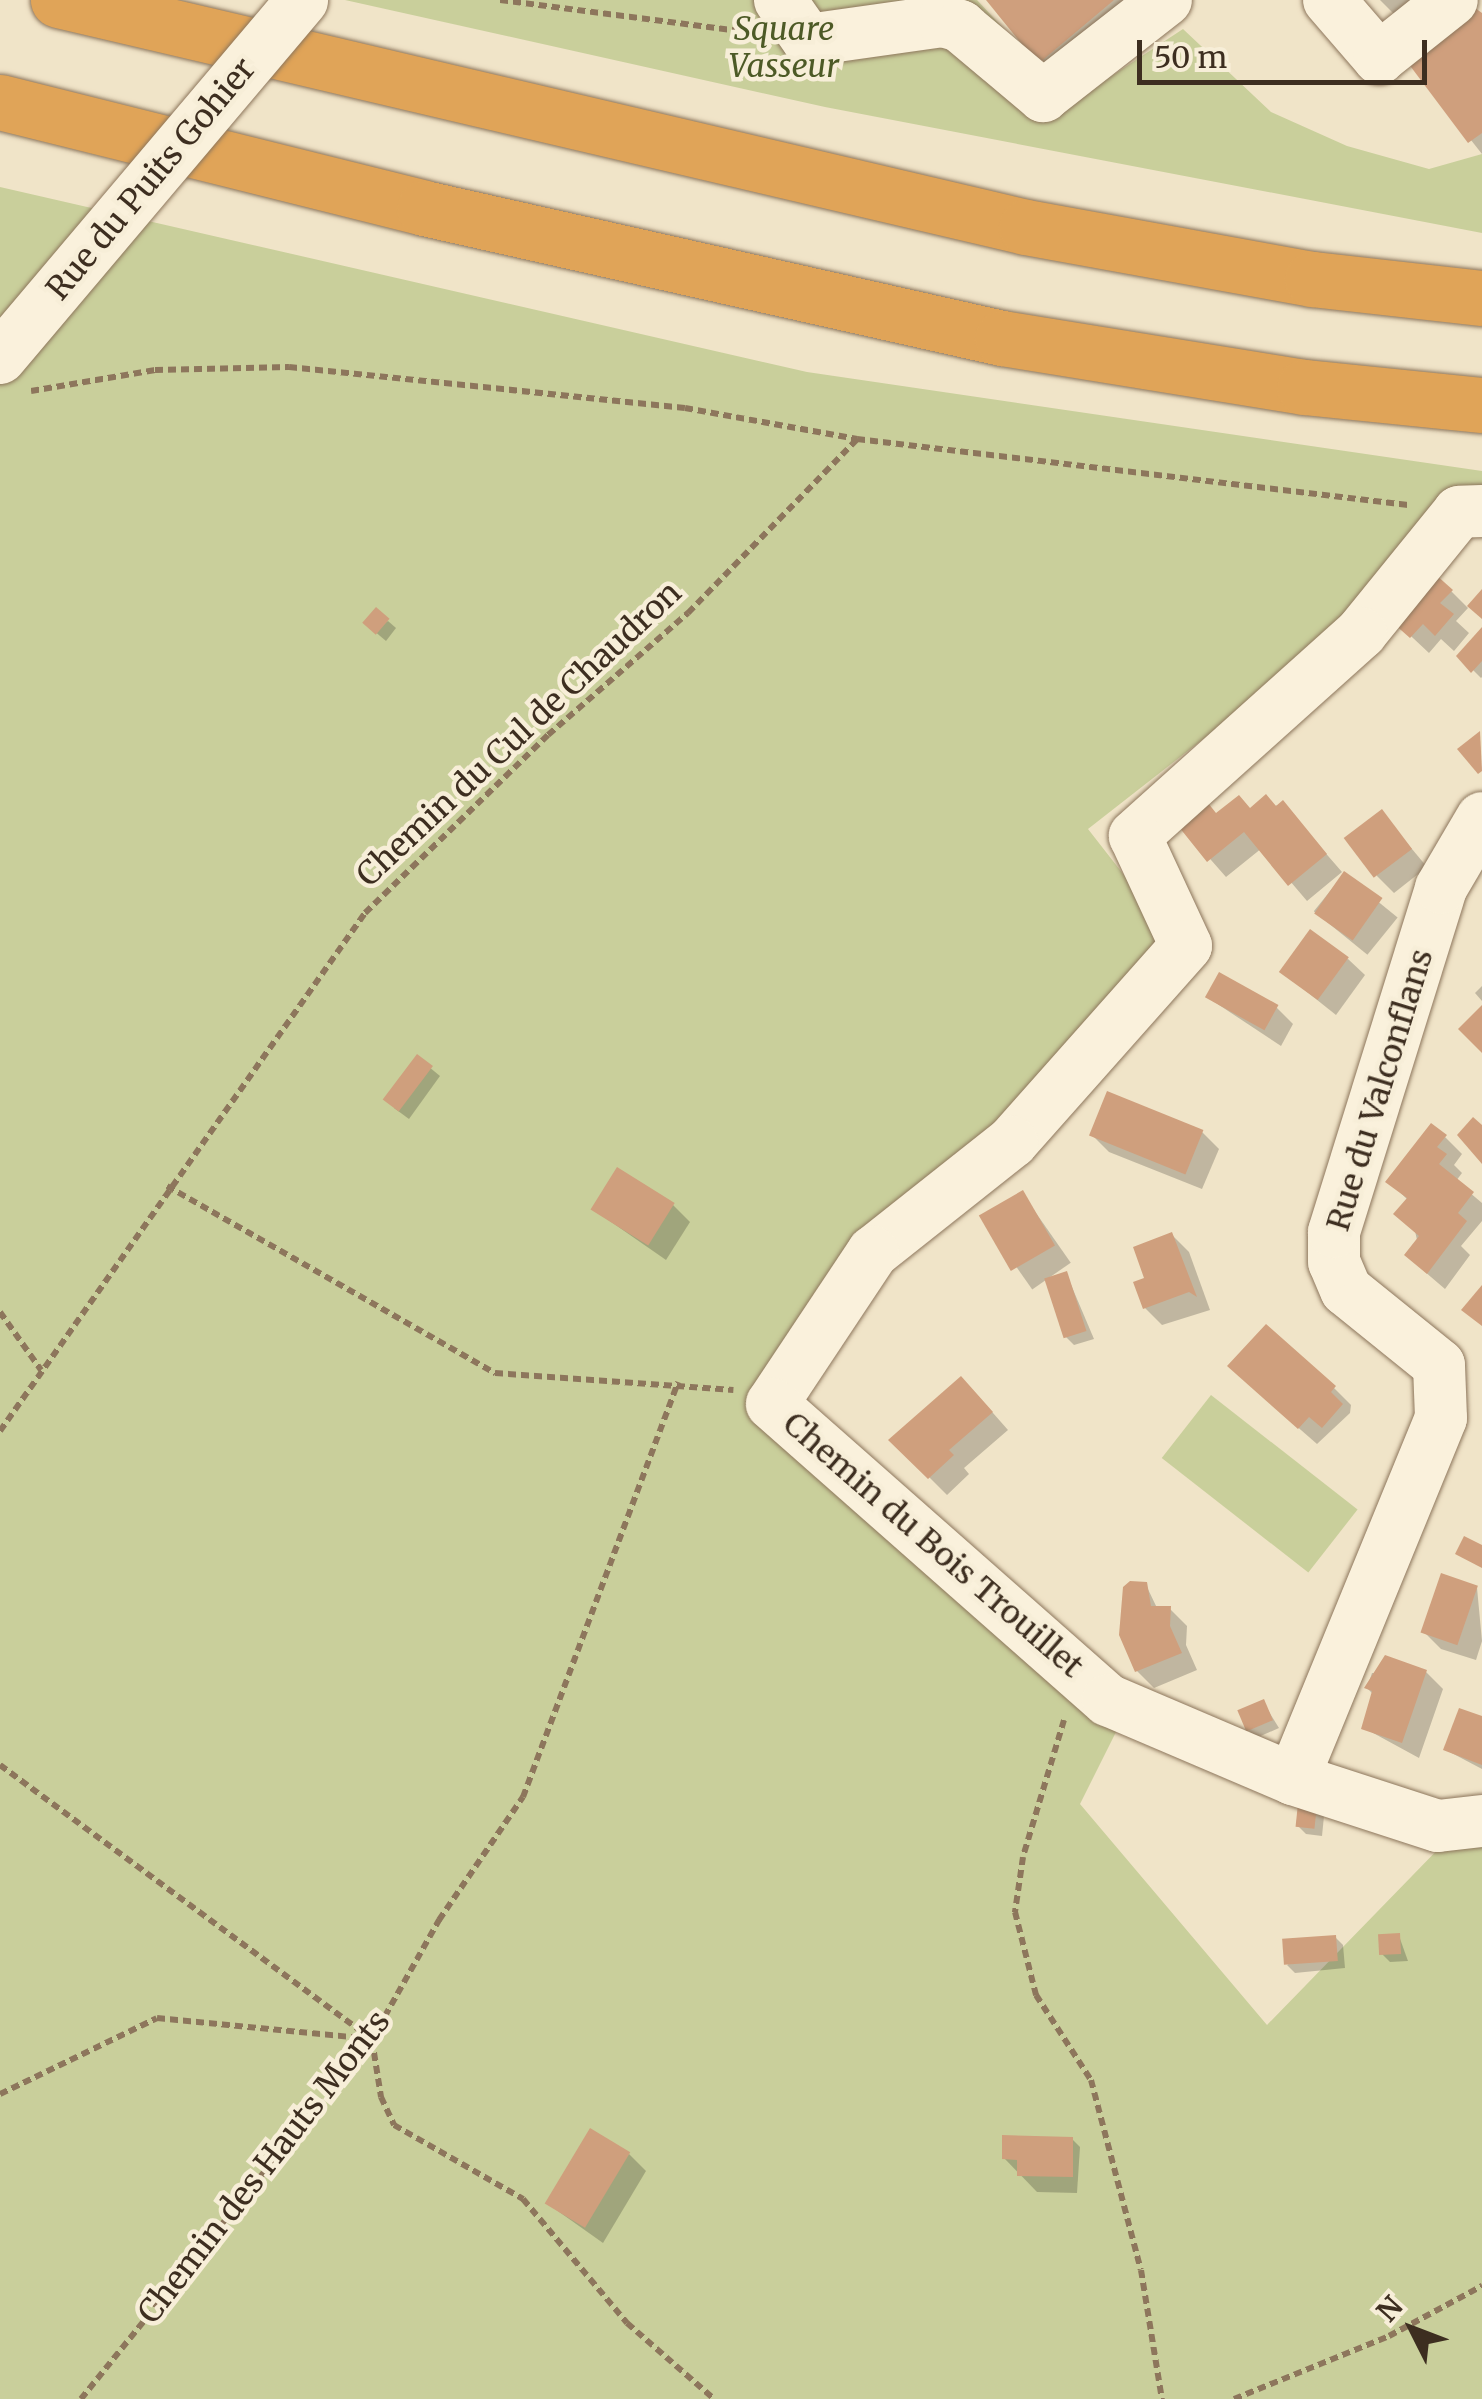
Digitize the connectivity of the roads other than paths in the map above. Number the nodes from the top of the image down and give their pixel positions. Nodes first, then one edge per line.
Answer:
1 (58, 0) edge
2 (302, 0) edge
3 (1166, 0) edge
4 (1329, 0) edge
5 (1452, 0) edge
6 (794, 20) edge
7 (0, 102) edge
8 (1482, 298) edge
9 (10, 376) edge
10 (1482, 404) edge
11 (1471, 511) edge
12 (1482, 818) edge
13 (1293, 1779) junction
14 (1482, 1821) edge

1 - 8 highway
2 - 9 street, Rue du Puits Gohier, bridge
3 - 6 street
4 - 5 street
7 - 10 highway
11 - 13 street, Chemin du Bois Trouillet
12 - 13 street, Rue du Valconflans
13 - 14 street, Chemin du Bois Trouillet

